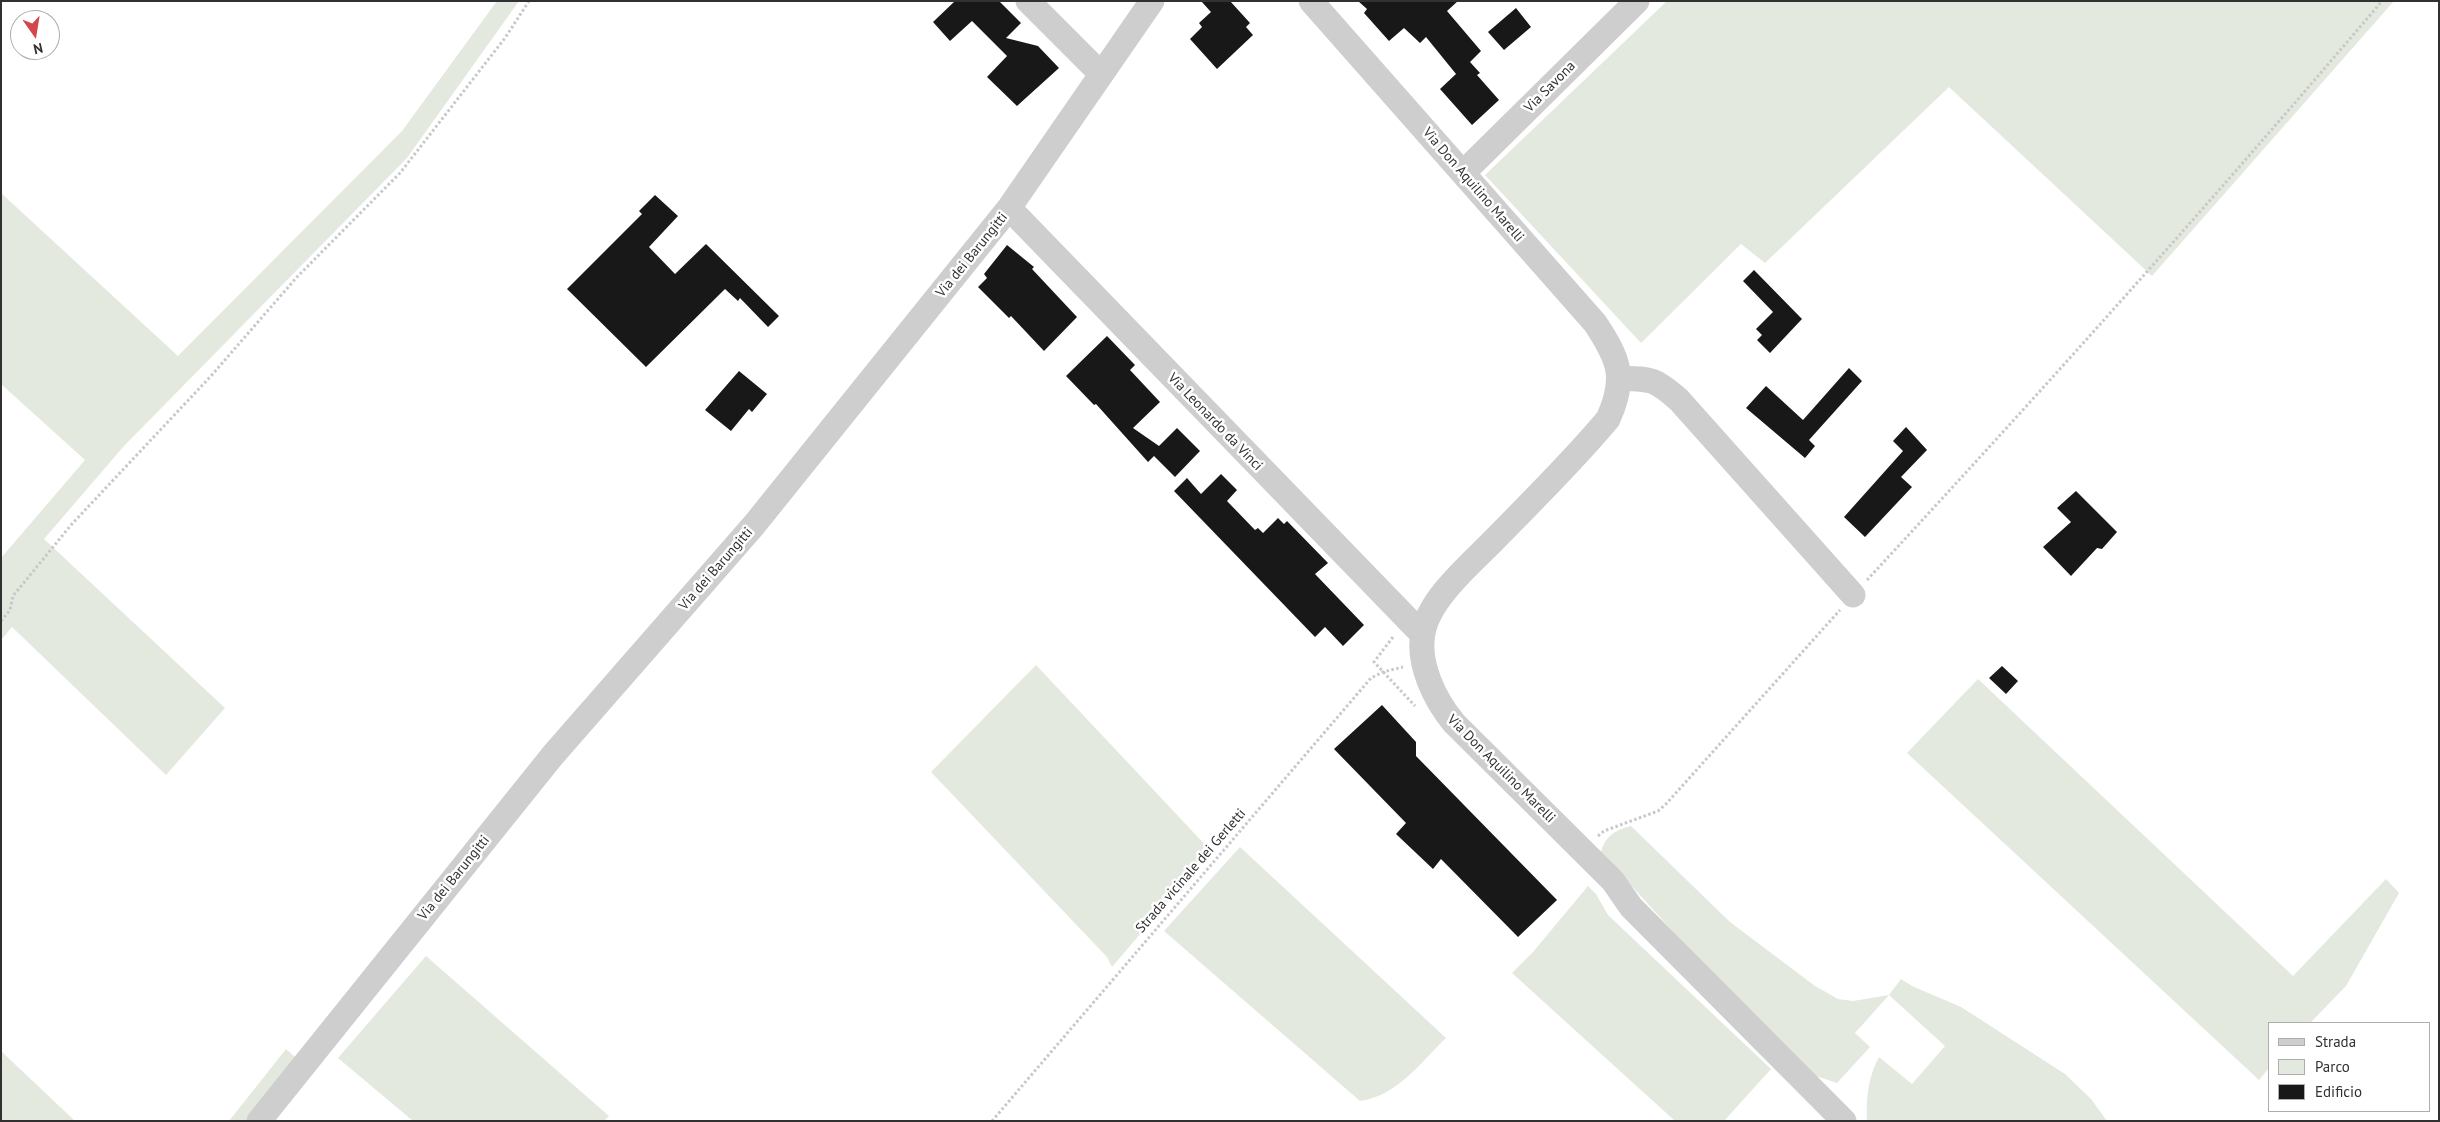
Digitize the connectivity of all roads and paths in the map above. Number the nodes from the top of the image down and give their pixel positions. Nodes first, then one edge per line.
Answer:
1 (529, 1) edge
2 (1028, 1) edge
3 (1152, 1) edge
4 (1311, 1) edge
5 (1637, 1) edge
6 (2382, 1) edge
7 (1101, 74) junction
8 (1463, 173) junction
9 (1009, 208) junction
10 (1619, 378) junction
11 (1853, 596) junction
12 (1397, 610) junction
13 (1, 621) edge
14 (1422, 634) junction
15 (1374, 660) dead end
16 (1424, 665) junction
17 (1586, 854) junction
18 (259, 1121) edge
19 (992, 1121) edge
20 (1844, 1121) edge

1 - 13 path
2 - 7 street
3 - 7 street, Via dei Barungitti
4 - 8 street, Via Don Aquilino Marelli
5 - 8 street, Via Savona
6 - 11 path
7 - 9 street, Via dei Barungitti
8 - 10 street, Via Don Aquilino Marelli
9 - 12 street, Via Leonardo da Vinci
9 - 18 street, Via dei Barungitti
10 - 11 street
10 - 14 street, Via Don Aquilino Marelli
11 - 17 path
12 - 14 street, Via Leonardo da Vinci
12 - 15 path
14 - 16 street, Via Don Aquilino Marelli
16 - 17 street, Via Don Aquilino Marelli
16 - 19 path, Strada vicinale dei Gerletti
17 - 20 street, Via Don Aquilino Marelli

